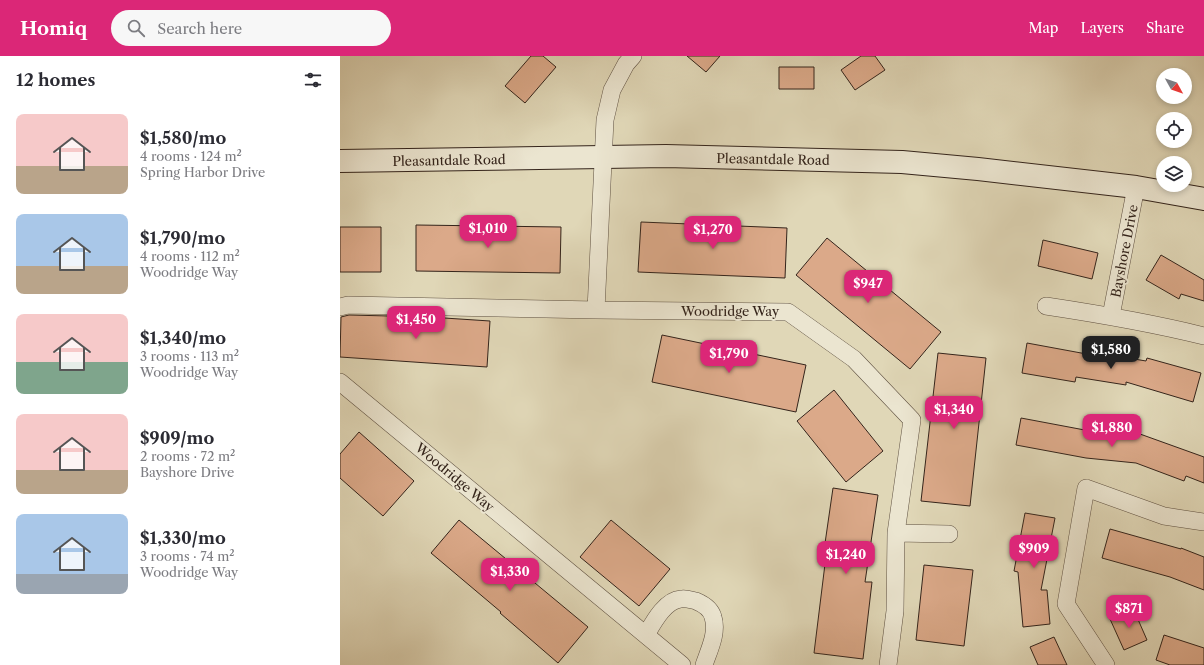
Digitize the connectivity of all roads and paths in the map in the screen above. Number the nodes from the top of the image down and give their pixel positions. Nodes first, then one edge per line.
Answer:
1 (633, 56) edge
2 (604, 158) junction
3 (340, 162) edge
4 (1136, 187) junction
5 (1204, 199) edge
6 (1046, 306) dead end
7 (340, 307) edge
8 (596, 310) junction
9 (1111, 316) junction
10 (1204, 336) edge
11 (340, 382) edge
12 (1204, 522) edge
13 (896, 533) junction
14 (949, 534) dead end
15 (646, 635) junction
16 (682, 665) edge
17 (704, 665) edge
18 (888, 665) edge
19 (1106, 665) edge

1 - 2 street
2 - 3 main road, Pleasantdale Road
2 - 4 main road, Pleasantdale Road
2 - 8 street
4 - 5 main road, Pleasantdale Road
4 - 9 street, Bayshore Drive
6 - 9 street
7 - 8 street, Woodridge Way
8 - 13 street, Woodridge Way
9 - 10 street
11 - 15 street, Woodridge Way
12 - 19 street
13 - 14 street
13 - 18 street, Woodridge Way
15 - 16 street, Woodridge Way
15 - 17 street

